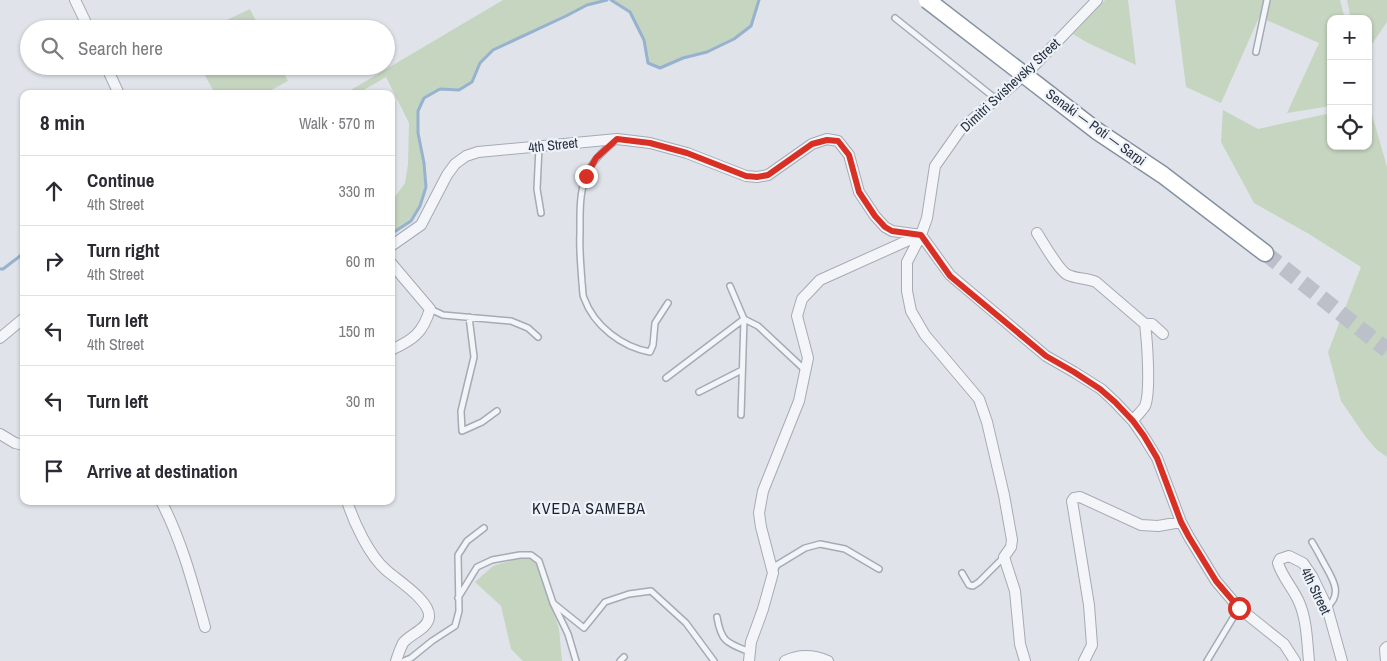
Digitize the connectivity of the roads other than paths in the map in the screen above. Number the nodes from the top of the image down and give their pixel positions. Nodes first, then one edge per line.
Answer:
1 (75, 0) edge
2 (927, 0) edge
3 (1097, 0) edge
4 (1267, 0) edge
5 (895, 18) dead end
6 (85, 20) edge
7 (1256, 52) dead end
8 (110, 75) edge
9 (116, 90) edge
10 (996, 99) junction
11 (617, 139) junction
12 (539, 146) junction
13 (541, 213) dead end
14 (1036, 233) dead end
15 (921, 235) junction
16 (395, 243) edge
17 (1265, 253) tunnel mouth
18 (395, 269) edge
19 (730, 286) dead end
20 (668, 303) dead end
21 (430, 309) junction
22 (470, 317) junction
23 (744, 319) junction
24 (20, 321) edge
25 (1145, 324) junction
26 (1163, 334) dead end
27 (538, 337) dead end
28 (0, 338) edge
29 (395, 348) edge
30 (742, 370) junction
31 (805, 370) junction
32 (666, 378) dead end
33 (700, 392) dead end
34 (497, 411) dead end
35 (741, 416) dead end
36 (1133, 421) junction
37 (0, 434) edge
38 (20, 444) edge
39 (163, 505) edge
40 (348, 505) edge
41 (1181, 522) junction
42 (484, 528) dead end
43 (1312, 542) dead end
44 (1004, 557) junction
45 (879, 569) dead end
46 (773, 573) junction
47 (962, 573) dead end
48 (458, 598) junction
49 (553, 603) junction
50 (1327, 607) junction
51 (1239, 608) junction
52 (717, 617) dead end
53 (205, 627) dead end
54 (1387, 646) edge
55 (750, 656) edge
56 (396, 661) edge
57 (404, 661) edge
58 (576, 661) edge
59 (714, 661) edge
60 (785, 661) edge
61 (828, 661) edge
62 (1025, 661) edge
63 (1084, 661) edge
64 (1207, 661) edge
65 (1295, 661) edge
66 (1309, 661) edge
67 (1342, 661) edge
68 (1386, 661) edge

1 - 6 street
2 - 17 highway, Senaki — Poti — Sarpi, bridge
3 - 10 street, Dimitri Svishevsky Street
4 - 7 lane
5 - 10 lane
8 - 9 street
10 - 15 street, Dimitri Svishevsky Street
11 - 12 street, 4th Street
11 - 15 street, 4th Street
11 - 20 lane
12 - 13 lane
12 - 16 street, 4th Street
14 - 25 street
15 - 31 street
15 - 36 street
15 - 44 street, Dimitri Svishevsky Street
18 - 21 street
19 - 23 lane
21 - 22 lane
21 - 29 street
22 - 27 lane
22 - 34 lane
23 - 30 lane
23 - 31 lane
23 - 32 lane
24 - 28 street
25 - 26 street
25 - 36 street
30 - 33 lane
30 - 35 lane
31 - 46 street
36 - 41 street
37 - 38 street
39 - 53 street
40 - 56 street
41 - 51 street
41 - 63 street
42 - 48 lane
43 - 50 lane
44 - 47 lane
44 - 62 street
45 - 46 lane
46 - 55 street
48 - 49 lane
48 - 57 lane
49 - 58 lane
49 - 59 lane
50 - 66 street, 4th Street
50 - 67 street, 4th Street
51 - 64 lane
51 - 65 street
52 - 55 lane
54 - 68 street
60 - 61 street

